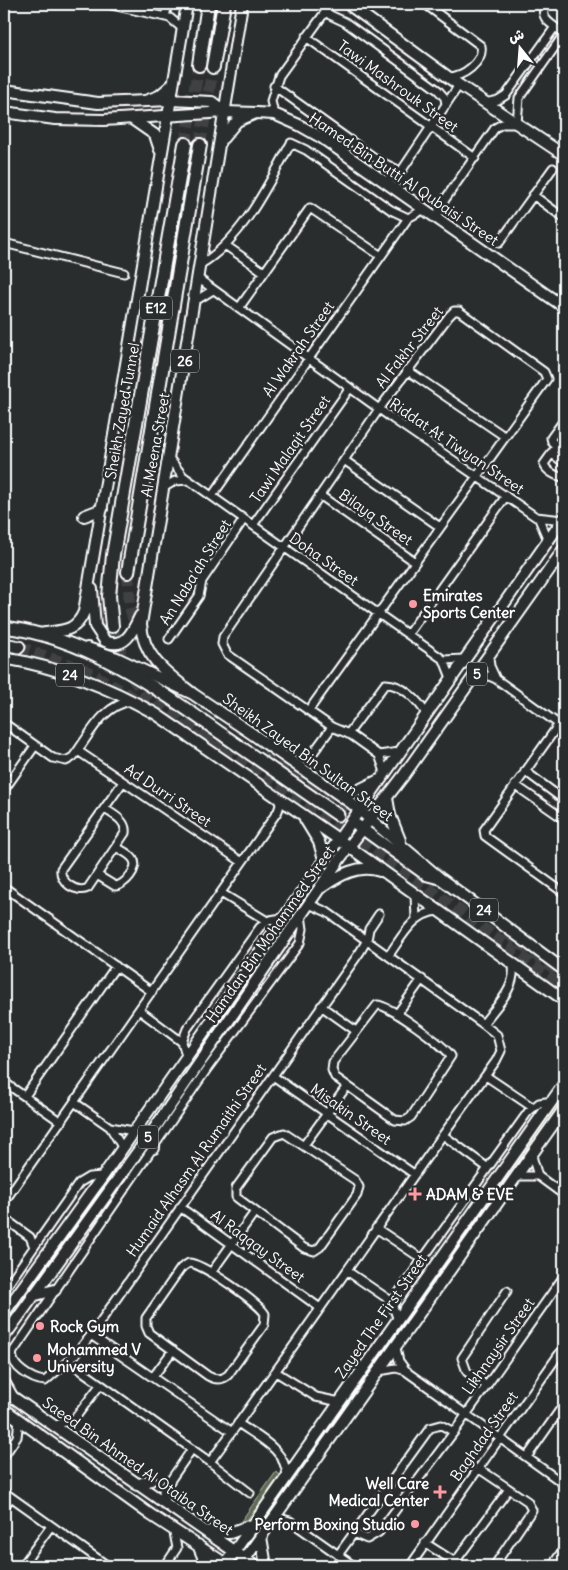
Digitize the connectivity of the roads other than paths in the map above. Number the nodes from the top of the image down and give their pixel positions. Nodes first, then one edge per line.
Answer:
1 (107, 4) edge
2 (168, 4) edge
3 (208, 4) edge
4 (224, 4) edge
5 (242, 4) edge
6 (348, 4) edge
7 (425, 4) edge
8 (547, 4) edge
9 (328, 6) edge
10 (187, 7) edge
11 (168, 18) junction
12 (555, 27) junction
13 (183, 29) junction
14 (564, 34) edge
15 (306, 37) junction
16 (199, 65) tunnel mouth
17 (213, 67) tunnel mouth
18 (448, 77) junction
19 (174, 83) junction
20 (459, 85) junction
21 (274, 86) junction
22 (4, 90) edge
23 (171, 100) junction
24 (146, 101) junction
25 (484, 102) junction
26 (446, 105) junction
27 (4, 112) edge
28 (225, 112) junction
29 (256, 112) junction
30 (274, 114) junction
31 (168, 117) junction
32 (132, 119) junction
33 (517, 124) junction
34 (432, 127) junction
35 (220, 143) junction
36 (186, 144) tunnel mouth
37 (200, 146) tunnel mouth
38 (161, 154) junction
39 (564, 156) edge
40 (475, 158) junction
41 (409, 162) junction
42 (394, 168) junction
43 (553, 168) dead end
44 (398, 176) junction
45 (383, 181) junction
46 (533, 195) junction
47 (408, 199) junction
48 (423, 210) junction
49 (408, 218) junction
50 (564, 218) edge
51 (438, 221) junction
52 (4, 243) edge
53 (499, 243) dead end
54 (225, 245) junction
55 (381, 256) junction
56 (201, 264) junction
57 (264, 272) junction
58 (124, 273) dead end
59 (199, 279) junction
60 (213, 290) junction
61 (195, 301) junction
62 (564, 307) edge
63 (239, 308) junction
64 (309, 358) junction
65 (407, 370) junction
66 (350, 388) junction
67 (379, 409) junction
68 (564, 420) edge
69 (504, 436) junction
70 (564, 436) edge
71 (557, 446) junction
72 (551, 453) junction
73 (168, 457) junction
74 (344, 460) junction
75 (564, 463) edge
76 (477, 476) junction
77 (564, 476) edge
78 (189, 480) junction
79 (163, 488) junction
80 (212, 496) junction
81 (321, 496) junction
82 (506, 496) junction
83 (102, 509) junction
84 (84, 516) dead end
85 (244, 519) junction
86 (539, 519) junction
87 (564, 519) edge
88 (253, 525) junction
89 (440, 527) junction
90 (548, 540) junction
91 (284, 547) junction
92 (564, 549) edge
93 (415, 562) junction
94 (559, 562) edge
95 (91, 565) junction
96 (128, 572) tunnel mouth
97 (143, 611) junction
98 (378, 614) junction
99 (112, 626) tunnel mouth
100 (4, 627) edge
101 (38, 634) junction
102 (408, 634) junction
103 (169, 639) dead end
104 (4, 644) edge
105 (76, 645) junction
106 (19, 648) tunnel mouth
107 (489, 657) junction
108 (4, 658) edge
109 (464, 659) junction
110 (444, 660) junction
111 (475, 677) junction
112 (451, 678) junction
113 (496, 679) junction
114 (193, 694) junction
115 (133, 701) junction
116 (419, 702) junction
117 (433, 704) junction
118 (309, 710) junction
119 (426, 714) junction
120 (4, 723) edge
121 (562, 726) edge
122 (332, 727) junction
123 (348, 734) junction
124 (32, 744) junction
125 (78, 751) junction
126 (399, 752) junction
127 (378, 755) junction
128 (310, 757) dead end
129 (525, 772) junction
130 (383, 776) junction
131 (123, 782) junction
132 (515, 785) junction
133 (4, 790) edge
134 (336, 793) junction
135 (277, 796) junction
136 (387, 798) junction
137 (564, 800) edge
138 (294, 808) junction
139 (104, 809) junction
140 (359, 810) junction
141 (338, 815) dead end
142 (564, 818) edge
143 (371, 819) junction
144 (347, 827) junction
145 (363, 829) junction
146 (338, 839) junction
147 (402, 844) junction
148 (349, 846) junction
149 (116, 847) junction
150 (324, 859) junction
151 (242, 862) junction
152 (387, 874) junction
153 (97, 875) junction
154 (441, 879) junction
155 (4, 887) edge
156 (221, 893) junction
157 (316, 893) junction
158 (564, 893) edge
159 (415, 895) junction
160 (309, 904) junction
161 (438, 911) junction
162 (379, 914) dead end
163 (301, 915) junction
164 (282, 918) junction
165 (416, 918) junction
166 (267, 921) junction
167 (367, 940) junction
168 (389, 955) junction
169 (512, 961) junction
170 (116, 966) junction
171 (564, 970) edge
172 (422, 979) junction
173 (152, 992) junction
174 (564, 1000) edge
175 (321, 1006) junction
176 (139, 1010) junction
177 (397, 1014) junction
178 (483, 1024) junction
179 (356, 1031) junction
180 (182, 1042) junction
181 (186, 1055) junction
182 (273, 1076) junction
183 (486, 1076) junction
184 (4, 1082) edge
185 (564, 1084) edge
186 (347, 1086) junction
187 (25, 1096) junction
188 (552, 1101) junction
189 (74, 1102) junction
190 (532, 1108) junction
191 (564, 1109) edge
192 (327, 1114) junction
193 (61, 1122) junction
194 (110, 1127) junction
195 (154, 1129) junction
196 (134, 1131) junction
197 (443, 1135) junction
198 (304, 1145) junction
199 (122, 1147) junction
200 (154, 1148) junction
201 (532, 1156) junction
202 (488, 1168) junction
203 (414, 1174) junction
204 (103, 1176) junction
205 (518, 1176) junction
206 (538, 1176) junction
207 (564, 1179) edge
208 (557, 1190) junction
209 (564, 1195) edge
210 (4, 1202) edge
211 (180, 1207) junction
212 (254, 1213) junction
213 (4, 1218) edge
214 (376, 1228) junction
215 (232, 1244) junction
216 (34, 1247) junction
217 (422, 1259) junction
218 (347, 1271) junction
219 (212, 1273) junction
220 (564, 1276) edge
221 (4, 1290) edge
222 (56, 1290) junction
223 (507, 1291) dead end
224 (32, 1296) junction
225 (394, 1303) junction
226 (320, 1308) junction
227 (5, 1311) edge
228 (17, 1318) junction
229 (398, 1320) junction
230 (91, 1335) junction
231 (4, 1337) edge
232 (564, 1347) edge
233 (4, 1348) edge
234 (396, 1348) junction
235 (173, 1350) junction
236 (68, 1360) junction
237 (379, 1371) junction
238 (276, 1372) junction
239 (407, 1372) junction
240 (153, 1377) junction
241 (4, 1382) edge
242 (100, 1385) junction
243 (487, 1386) junction
244 (4, 1391) edge
245 (13, 1398) junction
246 (340, 1402) junction
247 (564, 1404) edge
248 (4, 1409) edge
249 (467, 1415) junction
250 (19, 1420) junction
251 (238, 1423) junction
252 (54, 1426) junction
253 (35, 1431) junction
254 (232, 1432) junction
255 (454, 1432) junction
256 (17, 1437) junction
257 (499, 1438) junction
258 (192, 1449) junction
259 (4, 1456) edge
260 (527, 1457) junction
261 (210, 1462) junction
262 (478, 1468) junction
263 (287, 1478) junction
264 (151, 1480) dead end
265 (564, 1484) edge
266 (137, 1485) junction
267 (509, 1489) junction
268 (4, 1492) edge
269 (250, 1493) dead end
270 (11, 1497) junction
271 (166, 1504) junction
272 (4, 1506) edge
273 (272, 1522) junction
274 (254, 1523) junction
275 (51, 1526) junction
276 (173, 1528) junction
277 (206, 1530) junction
278 (353, 1533) junction
279 (261, 1537) junction
280 (425, 1542) junction
281 (198, 1544) junction
282 (564, 1548) edge
283 (235, 1551) junction
284 (338, 1555) junction
285 (243, 1563) edge
286 (458, 1564) edge
287 (226, 1565) edge
288 (22, 1566) edge
289 (108, 1566) edge
290 (165, 1566) edge
291 (207, 1566) edge
292 (256, 1566) edge
293 (266, 1566) edge
294 (354, 1566) edge
295 (410, 1566) edge
296 (494, 1566) edge
297 (552, 1566) edge

1 - 11 street
2 - 11 street
3 - 16 highway
4 - 17 highway
5 - 28 main road, Al Meena Street / 26
6 - 18 main road
7 - 18 street
8 - 12 street
9 - 15 street
9 - 26 street
10 - 11 street
10 - 13 main road
11 - 13 street
12 - 14 street
12 - 25 street
13 - 19 main road
14 - 33 street
15 - 21 street
15 - 34 street, Tawi Mashrouk Street
18 - 20 main road
19 - 23 main road
19 - 24 main road
20 - 25 main road
20 - 26 street
21 - 30 street
21 - 42 street
22 - 24 main road
23 - 24 main road
23 - 28 main road
23 - 31 main road
25 - 33 main road
26 - 34 street
27 - 32 main road, Hamed Bin Butti Al Qubaisi Street
28 - 29 main road, Hamed Bin Butti Al Qubaisi Street
28 - 31 main road, Hamed Bin Butti Al Qubaisi Street
28 - 35 main road, Al Meena Street / 26
29 - 30 main road, Hamed Bin Butti Al Qubaisi Street
29 - 35 main road
30 - 45 main road, Hamed Bin Butti Al Qubaisi Street
31 - 32 main road, Hamed Bin Butti Al Qubaisi Street
31 - 38 main road
32 - 38 main road
33 - 39 main road
33 - 40 street
34 - 40 street, Tawi Mashrouk Street
34 - 41 street
35 - 56 main road, Al Meena Street / 26
36 - 99 highway, Sheikh Zayed Tunnel / E12
37 - 96 highway, E12
38 - 83 main road
40 - 51 street
41 - 42 street
41 - 44 street
42 - 44 street
43 - 46 street
44 - 45 street
45 - 47 main road, Hamed Bin Butti Al Qubaisi Street
46 - 50 street
46 - 53 street
47 - 48 main road, Hamed Bin Butti Al Qubaisi Street
47 - 49 street
48 - 49 street, Al Wakrah Street
48 - 51 main road, Hamed Bin Butti Al Qubaisi Street
49 - 54 street
49 - 55 street, Al Wakrah Street
51 - 62 main road, Hamed Bin Butti Al Qubaisi Street
52 - 58 street
54 - 56 street
54 - 57 street
55 - 57 street
55 - 64 street, Al Wakrah Street
56 - 59 main road, Al Meena Street / 26
57 - 63 street
59 - 60 street, Riddat At Tiwyan Street
59 - 61 main road, Al Meena Street / 26
60 - 61 street
60 - 63 street, Riddat At Tiwyan Street
61 - 73 main road, Al Meena Street / 26
63 - 64 street, Riddat At Tiwyan Street
64 - 66 street, Riddat At Tiwyan Street
64 - 80 street, Al Wakrah Street
65 - 67 street, Al Fakhr Street
65 - 69 street
65 - 69 street, Al Fakhr Street
66 - 67 street, Riddat At Tiwyan Street
66 - 88 street, Tawi Malaqit Street
67 - 74 street, Al Fakhr Street
67 - 76 street, Riddat At Tiwyan Street
68 - 71 street
69 - 76 street, Al Fakhr Street
70 - 71 street
71 - 72 street
72 - 75 street
72 - 77 street
73 - 78 street, Doha Street
73 - 79 main road, Al Meena Street / 26
74 - 81 street, Al Fakhr Street
74 - 89 street
76 - 82 street, Riddat At Tiwyan Street
76 - 89 street, Al Fakhr Street
78 - 79 street
78 - 80 street, Doha Street
79 - 97 main road, Al Meena Street / 26
80 - 85 street, Doha Street
81 - 91 street, Al Fakhr Street
81 - 93 street, Bilayq Street
82 - 86 street, Riddat At Tiwyan Street
82 - 102 street
83 - 84 main road
83 - 95 main road
85 - 88 street, Doha Street
85 - 103 street, An Naba'ah Street
86 - 87 street
86 - 90 street
87 - 90 main road, Hamdan Bin Mohammed Street / 5
88 - 91 street, Doha Street
89 - 93 street, Al Fakhr Street
90 - 109 main road, Hamdan Bin Mohammed Street / 5
91 - 98 street, Doha Street
91 - 118 street, Al Fakhr Street
92 - 94 main road, Hamdan Bin Mohammed Street / 5
93 - 98 street, Al Fakhr Street
94 - 107 main road, Hamdan Bin Mohammed Street / 5
95 - 97 main road
95 - 101 main road
97 - 114 main road, Al Meena Street / 26
98 - 102 street, Doha Street
98 - 118 street, Al Fakhr Street
100 - 101 highway, Sheikh Zayed Bin Sultan Street / 24
101 - 105 highway, Sheikh Zayed Bin Sultan Street / 24
102 - 110 street, Doha Street
104 - 106 highway
105 - 114 main road, Sheikh Zayed Bin Sultan Street / 24
105 - 141 highway
107 - 111 main road, Hamdan Bin Mohammed Street / 5
107 - 113 street
108 - 115 main road, 24
109 - 110 street
109 - 112 main road, Hamdan Bin Mohammed Street / 5
110 - 112 street
111 - 113 street
111 - 136 main road, Hamdan Bin Mohammed Street / 5
112 - 117 main road, Hamdan Bin Mohammed Street / 5
113 - 121 street
114 - 134 main road, Sheikh Zayed Bin Sultan Street / 24
115 - 125 street
115 - 135 main road, 24
116 - 117 street
116 - 119 street
116 - 123 street
117 - 119 main road, Hamdan Bin Mohammed Street / 5
118 - 122 street, Al Fakhr Street
119 - 126 main road, Hamdan Bin Mohammed Street / 5
120 - 124 street
121 - 129 street
122 - 123 street, Al Fakhr Street
122 - 128 street
123 - 127 street, Al Fakhr Street
124 - 125 street
124 - 133 street
125 - 131 street, Ad Durri Street
126 - 127 street
126 - 130 main road, Hamdan Bin Mohammed Street / 5
127 - 130 street
129 - 132 street
129 - 137 street
130 - 134 main road
130 - 140 main road, Hamdan Bin Mohammed Street / 5
131 - 139 street
131 - 151 street, Ad Durri Street
132 - 142 street
132 - 158 street
134 - 140 main road, Sheikh Zayed Bin Sultan Street / 24
135 - 138 main road, 24
135 - 151 street
136 - 143 main road, Hamdan Bin Mohammed Street / 5
136 - 147 main road
138 - 146 main road, 24
138 - 150 main road
139 - 149 street
139 - 153 street
140 - 143 main road, Sheikh Zayed Bin Sultan Street / 24
140 - 144 main road, Hamdan Bin Mohammed Street / 5
143 - 145 main road, Hamdan Bin Mohammed Street / 5
143 - 147 main road, Sheikh Zayed Bin Sultan Street / 24
144 - 145 main road
144 - 146 main road, Hamdan Bin Mohammed Street / 5
145 - 148 main road, Hamdan Bin Mohammed Street / 5
145 - 154 main road
146 - 148 main road, 24
146 - 150 main road, Hamdan Bin Mohammed Street / 5
147 - 154 main road, Sheikh Zayed Bin Sultan Street / 24
148 - 152 main road, 24
148 - 157 main road, Hamdan Bin Mohammed Street / 5
149 - 153 street
149 - 153 street
150 - 164 main road, Hamdan Bin Mohammed Street / 5
151 - 156 street
152 - 157 main road
152 - 159 main road, 24
154 - 171 main road, Sheikh Zayed Bin Sultan Street / 24
155 - 170 street
156 - 166 street
156 - 173 street
157 - 160 main road, Hamdan Bin Mohammed Street / 5
159 - 161 main road, 24
159 - 165 street
160 - 163 main road, Hamdan Bin Mohammed Street / 5
160 - 167 street
161 - 165 street
161 - 169 main road, 24
162 - 167 street, Humaid Alhasm Al Rumaithi Street
163 - 195 main road, Hamdan Bin Mohammed Street / 5
163 - 200 street
164 - 166 street, Hamdan Bin Mohammed Street
164 - 181 main road, Hamdan Bin Mohammed Street / 5
165 - 168 street
166 - 180 street, Hamdan Bin Mohammed Street
167 - 168 street
167 - 175 street, Humaid Alhasm Al Rumaithi Street
168 - 172 street
169 - 174 main road, 24
169 - 178 street
170 - 173 street
170 - 187 street
172 - 177 street
172 - 178 street
173 - 176 street
175 - 179 street
175 - 182 street, Humaid Alhasm Al Rumaithi Street
176 - 180 street
176 - 189 street
177 - 179 street
177 - 186 street
178 - 183 street
179 - 186 street
180 - 181 street
181 - 196 main road, Hamdan Bin Mohammed Street / 5
182 - 192 street, Misakin Street
182 - 211 street, Humaid Alhasm Al Rumaithi Street
183 - 190 street
183 - 197 street
184 - 187 street
185 - 188 main road, Zayed The First Street
186 - 192 street
187 - 193 street
188 - 190 street
188 - 229 main road, Zayed The First Street
189 - 193 street
189 - 194 street
190 - 202 street
191 - 201 main road, Zayed The First Street
192 - 198 street
192 - 203 street, Misakin Street
193 - 210 street
194 - 196 street
194 - 199 street
195 - 200 main road
195 - 224 main road, Hamdan Bin Mohammed Street / 5
196 - 199 main road, Hamdan Bin Mohammed Street / 5
197 - 202 street
197 - 203 street
198 - 212 street
198 - 212 street
199 - 204 main road, Hamdan Bin Mohammed Street / 5
200 - 222 street
201 - 205 main road, Zayed The First Street
201 - 206 street
202 - 217 street
203 - 214 street
204 - 216 street
204 - 227 main road, Hamdan Bin Mohammed Street / 5
205 - 206 street
205 - 234 main road, Zayed The First Street
206 - 208 street
207 - 208 street
208 - 209 street
211 - 215 street, Al Raqqay Street
211 - 230 street, Humaid Alhasm Al Rumaithi Street
212 - 215 street
213 - 216 street
214 - 217 street
214 - 218 street
215 - 219 street
215 - 226 street, Al Raqqay Street
216 - 221 street
217 - 225 street
218 - 225 street
218 - 226 street
219 - 235 street
219 - 235 street
220 - 243 street, Likhnaysir Street
222 - 224 main road
222 - 236 street, Humaid Alhasm Al Rumaithi Street
223 - 243 street
224 - 228 main road, Hamdan Bin Mohammed Street / 5
225 - 229 street
226 - 238 street
228 - 231 main road, Hamdan Bin Mohammed Street / 5
228 - 233 main road
229 - 246 main road, Zayed The First Street
230 - 236 street, Humaid Alhasm Al Rumaithi Street
230 - 240 street
232 - 257 street, Baghdad Street
234 - 237 main road, Zayed The First Street
234 - 239 street
235 - 240 street
236 - 242 street
237 - 239 street
237 - 273 main road, Zayed The First Street
238 - 246 street
238 - 251 street
239 - 249 street
240 - 254 street
241 - 245 main road
242 - 252 street
242 - 258 street
243 - 249 street, Likhnaysir Street
244 - 245 main road, Saeed Bin Ahmed Al Otaiba Street
245 - 252 main road, Saeed Bin Ahmed Al Otaiba Street
246 - 263 main road, Zayed The First Street
247 - 260 street
248 - 250 main road, Saeed Bin Ahmed Al Otaiba Street
249 - 255 street, Likhnaysir Street
249 - 257 street
250 - 253 main road, Saeed Bin Ahmed Al Otaiba Street
250 - 256 street
251 - 254 street
251 - 263 street
252 - 266 main road, Saeed Bin Ahmed Al Otaiba Street
253 - 256 street
253 - 276 main road, Saeed Bin Ahmed Al Otaiba Street
254 - 261 street
255 - 278 street, Likhnaysir Street
255 - 278 street
256 - 259 street
257 - 260 street
257 - 262 street, Baghdad Street
258 - 261 street
258 - 271 street
260 - 265 street
261 - 269 street
262 - 267 street
262 - 280 street, Baghdad Street
263 - 274 main road, Zayed The First Street
264 - 266 main road
266 - 271 main road, Saeed Bin Ahmed Al Otaiba Street
267 - 286 street
267 - 296 street
268 - 270 street
270 - 272 street
270 - 275 street
271 - 277 main road, Saeed Bin Ahmed Al Otaiba Street
273 - 279 main road, Zayed The First Street
273 - 284 street
274 - 277 main road
274 - 283 main road, Zayed The First Street
275 - 288 street
275 - 289 street
276 - 281 main road, Saeed Bin Ahmed Al Otaiba Street
276 - 290 street
277 - 283 main road, Saeed Bin Ahmed Al Otaiba Street
278 - 284 street
279 - 285 main road, Zayed The First Street
279 - 293 main road
280 - 286 street
280 - 295 street, Baghdad Street
281 - 287 main road, Saeed Bin Ahmed Al Otaiba Street
281 - 291 main road
282 - 297 street
283 - 285 main road, Saeed Bin Ahmed Al Otaiba Street
283 - 287 main road, Zayed The First Street
284 - 294 street
285 - 292 main road, Saeed Bin Ahmed Al Otaiba Street

